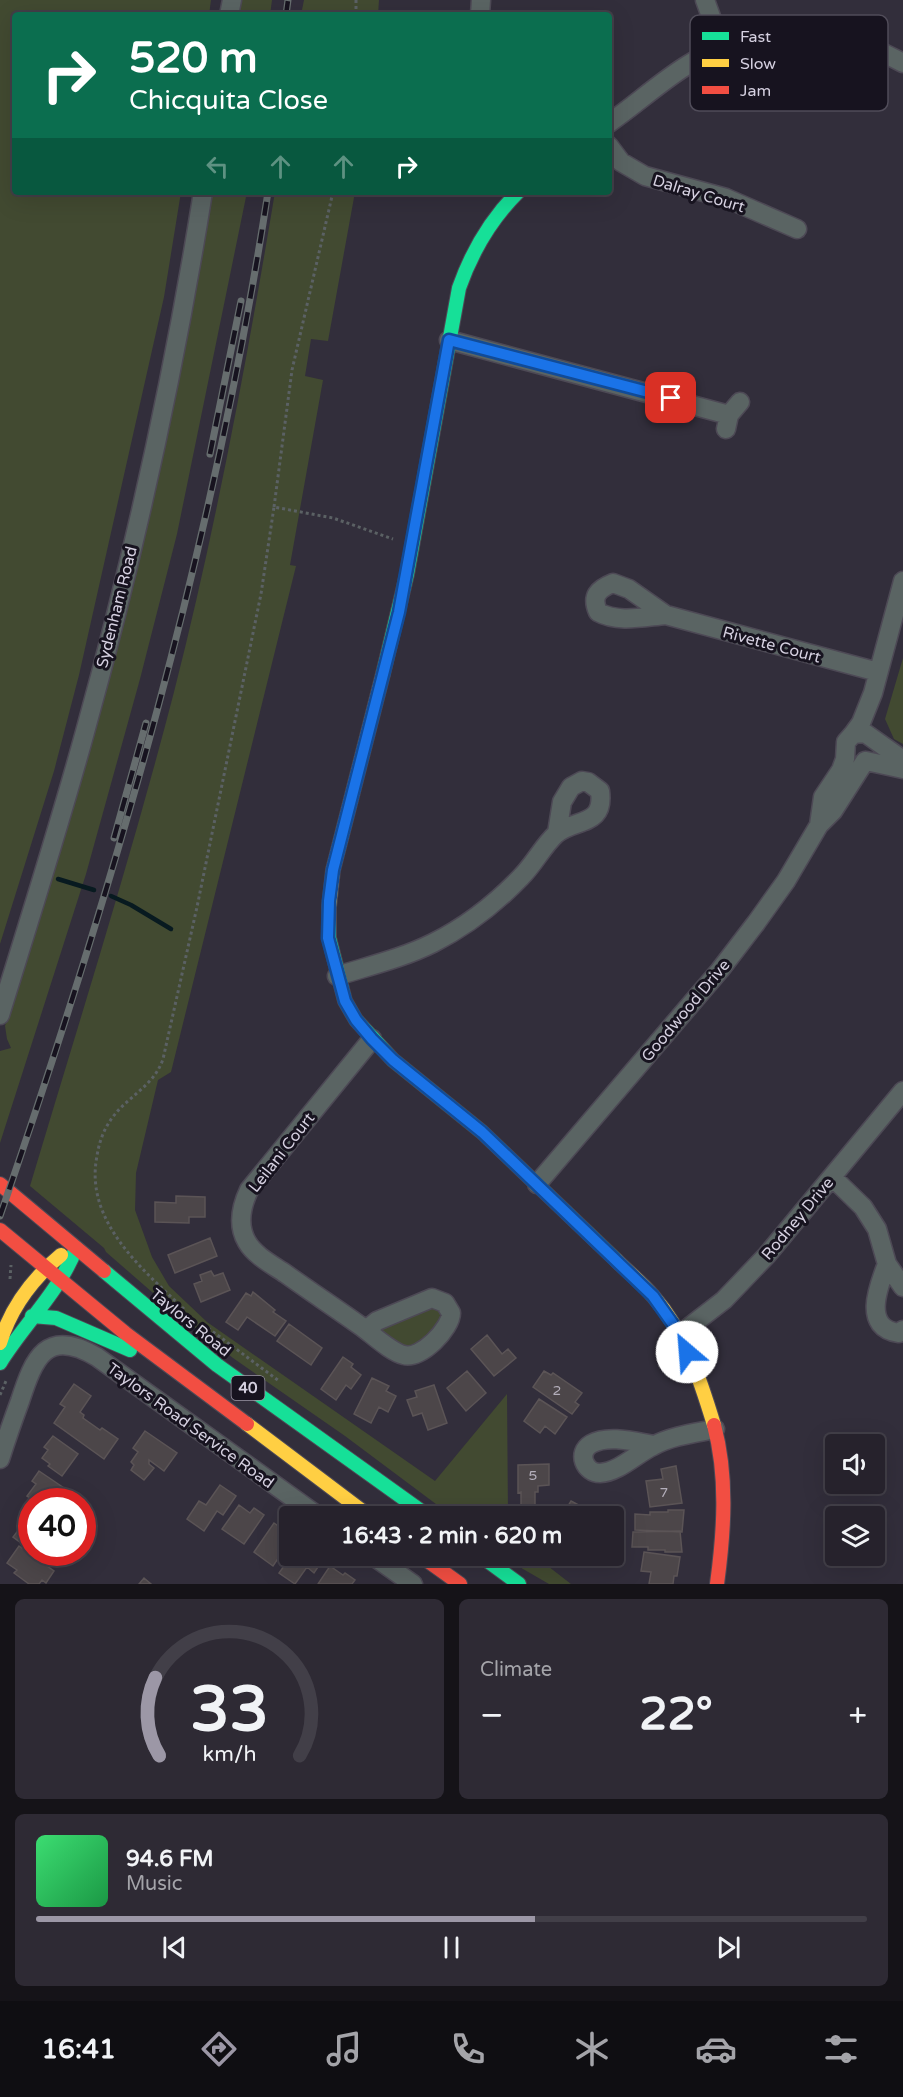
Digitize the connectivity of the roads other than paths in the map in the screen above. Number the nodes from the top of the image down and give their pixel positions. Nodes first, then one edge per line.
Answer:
1 (705, 0) edge
2 (710, 15) edge
3 (888, 54) edge
4 (690, 63) edge
5 (903, 63) edge
6 (612, 121) edge
7 (612, 150) edge
8 (202, 195) edge
9 (515, 195) edge
10 (799, 228) dead end
11 (449, 340) junction
12 (732, 415) dead end
13 (903, 581) edge
14 (666, 615) dead end
15 (878, 672) junction
16 (873, 693) junction
17 (853, 734) junction
18 (873, 739) junction
19 (846, 753) junction
20 (903, 760) edge
21 (866, 761) junction
22 (903, 769) edge
23 (819, 825) junction
24 (557, 833) dead end
25 (337, 976) junction
26 (0, 1015) edge
27 (372, 1039) junction
28 (903, 1090) edge
29 (832, 1177) junction
30 (0, 1184) edge
31 (537, 1184) junction
32 (0, 1230) edge
33 (76, 1248) junction
34 (887, 1264) junction
35 (46, 1268) junction
36 (61, 1280) junction
37 (903, 1287) edge
38 (32, 1316) junction
39 (366, 1330) dead end
40 (903, 1330) edge
41 (680, 1334) junction
42 (0, 1343) edge
43 (0, 1363) edge
44 (177, 1372) junction
45 (715, 1429) junction
46 (654, 1445) dead end
47 (0, 1459) edge
48 (304, 1506) edge
49 (356, 1506) edge
50 (414, 1506) edge
51 (387, 1566) edge
52 (435, 1566) edge
53 (495, 1566) edge
54 (413, 1584) edge
55 (460, 1584) edge
56 (519, 1584) edge
57 (717, 1584) edge

1 - 2 street
3 - 5 street
4 - 6 street
7 - 10 street, Dalray Court
8 - 26 street, Sydenham Road
9 - 11 street
11 - 12 street
11 - 25 street
13 - 15 street
14 - 15 street, Rivette Court
15 - 16 street
16 - 17 street
16 - 18 street
17 - 18 street
17 - 19 street
18 - 20 street
18 - 21 street
19 - 21 street
19 - 23 street, Goodwood Drive
21 - 22 street
21 - 23 street, Goodwood Drive
23 - 31 street, Goodwood Drive
24 - 25 street
25 - 27 street
27 - 31 street
27 - 39 street, Leilani Court
28 - 29 street, Rodney Drive
29 - 34 street
29 - 41 street, Rodney Drive
30 - 33 street, Taylors Road / 40
31 - 41 street
32 - 35 street, 40
33 - 35 street
33 - 36 street
33 - 50 street, Taylors Road / 40
34 - 37 street
34 - 40 street
35 - 36 street, 40
35 - 42 street
36 - 38 street
36 - 44 street, 40
38 - 43 street
38 - 44 street
41 - 45 street
44 - 49 street, 40
45 - 46 street
45 - 57 street
47 - 48 street, Taylors Road Service Road
51 - 54 street
52 - 55 street
53 - 56 street

